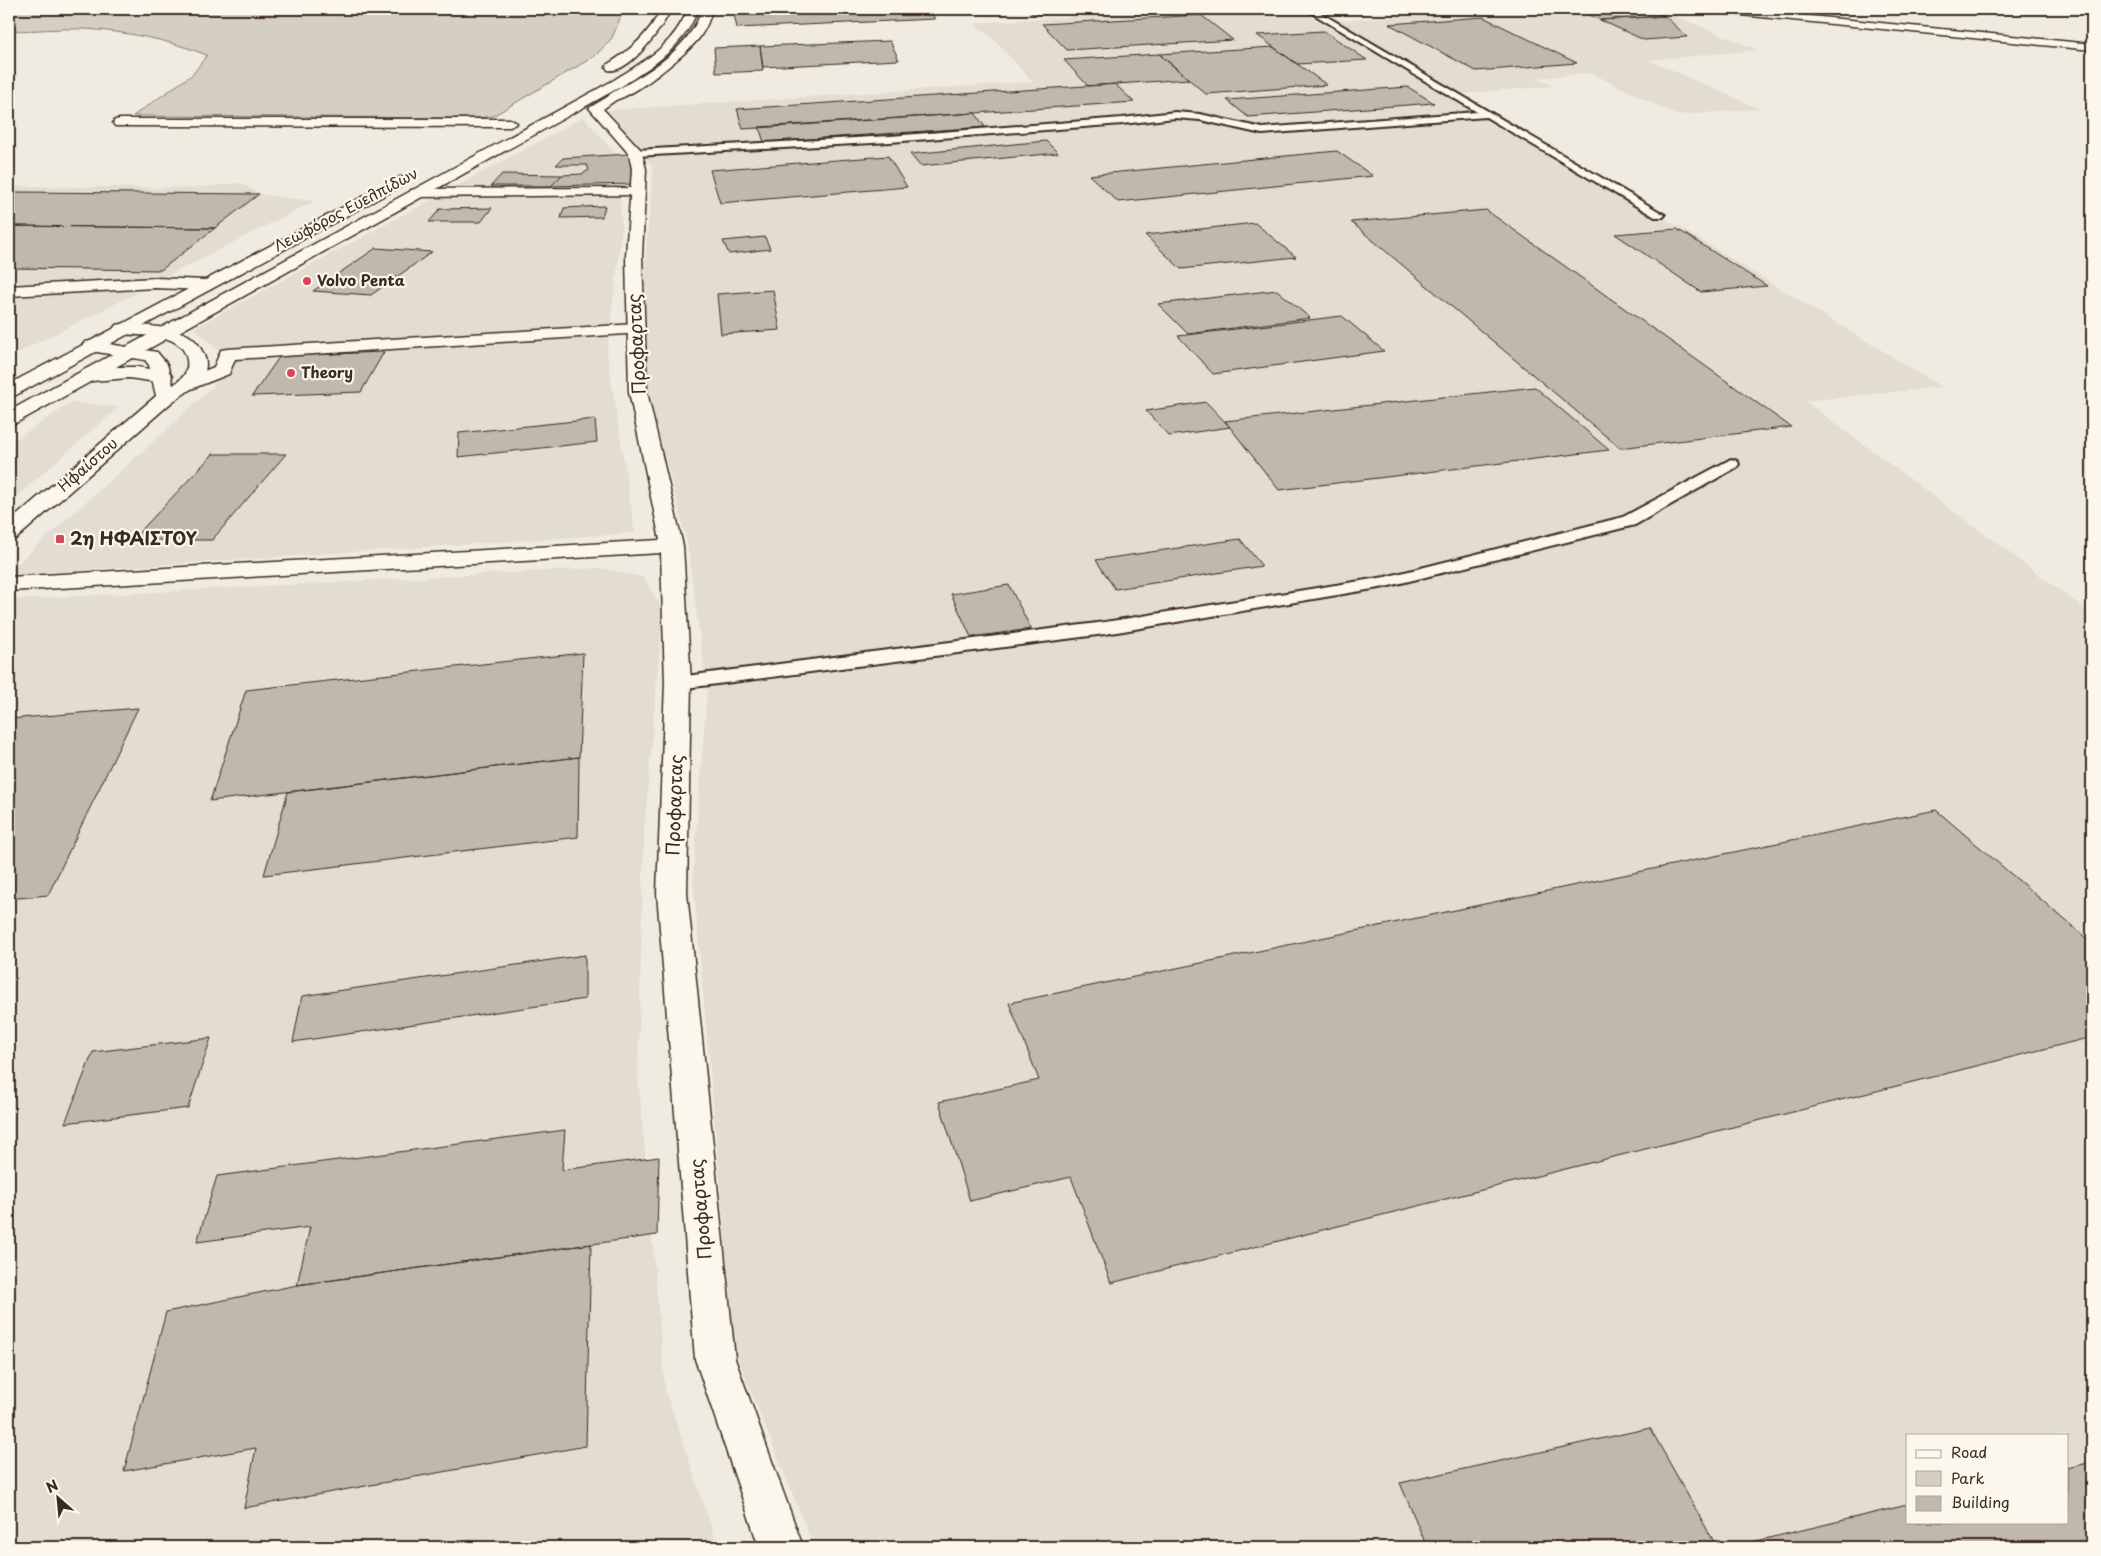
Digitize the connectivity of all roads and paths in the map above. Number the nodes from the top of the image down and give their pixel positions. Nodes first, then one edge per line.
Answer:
1 (666, 9) edge
2 (693, 9) edge
3 (707, 9) edge
4 (1309, 9) edge
5 (1711, 9) edge
6 (2092, 47) edge
7 (654, 60) junction
8 (670, 60) junction
9 (598, 76) dead end
10 (607, 95) junction
11 (1487, 114) junction
12 (120, 123) dead end
13 (485, 136) dead end
14 (636, 153) junction
15 (410, 175) dead end
16 (638, 192) junction
17 (416, 193) junction
18 (1659, 215) dead end
19 (205, 285) junction
20 (9, 291) edge
21 (636, 329) junction
22 (122, 330) junction
23 (164, 333) junction
24 (91, 346) junction
25 (130, 351) junction
26 (75, 382) junction
27 (17, 383) edge
28 (186, 385) junction
29 (165, 387) junction
30 (9, 390) edge
31 (9, 419) edge
32 (1731, 464) dead end
33 (9, 533) edge
34 (672, 546) junction
35 (9, 584) edge
36 (678, 683) junction
37 (781, 1547) edge

1 - 9 street
2 - 7 street, Λεωφόρος Ευελπίδων
3 - 8 street
4 - 11 lane
5 - 6 street
7 - 8 street
7 - 10 street, Λεωφόρος Ευελπίδων
8 - 10 street
10 - 14 street
10 - 17 street, Λεωφόρος Ευελπίδων
11 - 14 lane
11 - 18 lane
12 - 13 street
14 - 16 street, Προφαρτας
15 - 19 street, Λεωφόρος Ευελπίδων
16 - 17 street
16 - 21 street, Προφαρτας
17 - 23 street, Λεωφόρος Ευελπίδων
19 - 20 street
19 - 22 street, Λεωφόρος Ευελπίδων
21 - 28 street, Ηφαίστου
21 - 34 street, Προφαρτας
22 - 23 street
22 - 24 street, Λεωφόρος Ευελπίδων
23 - 25 street
23 - 28 street
24 - 25 street
24 - 27 street, Λεωφόρος Ευελπίδων
25 - 26 street
25 - 29 street
26 - 29 street
26 - 31 street
27 - 30 street, Λεωφόρος Ευελπίδων
28 - 29 street, Ηφαίστου
29 - 33 street, Ηφαίστου
32 - 36 lane
34 - 35 street
34 - 36 street, Προφαρτας
36 - 37 street, Προφαρτας

